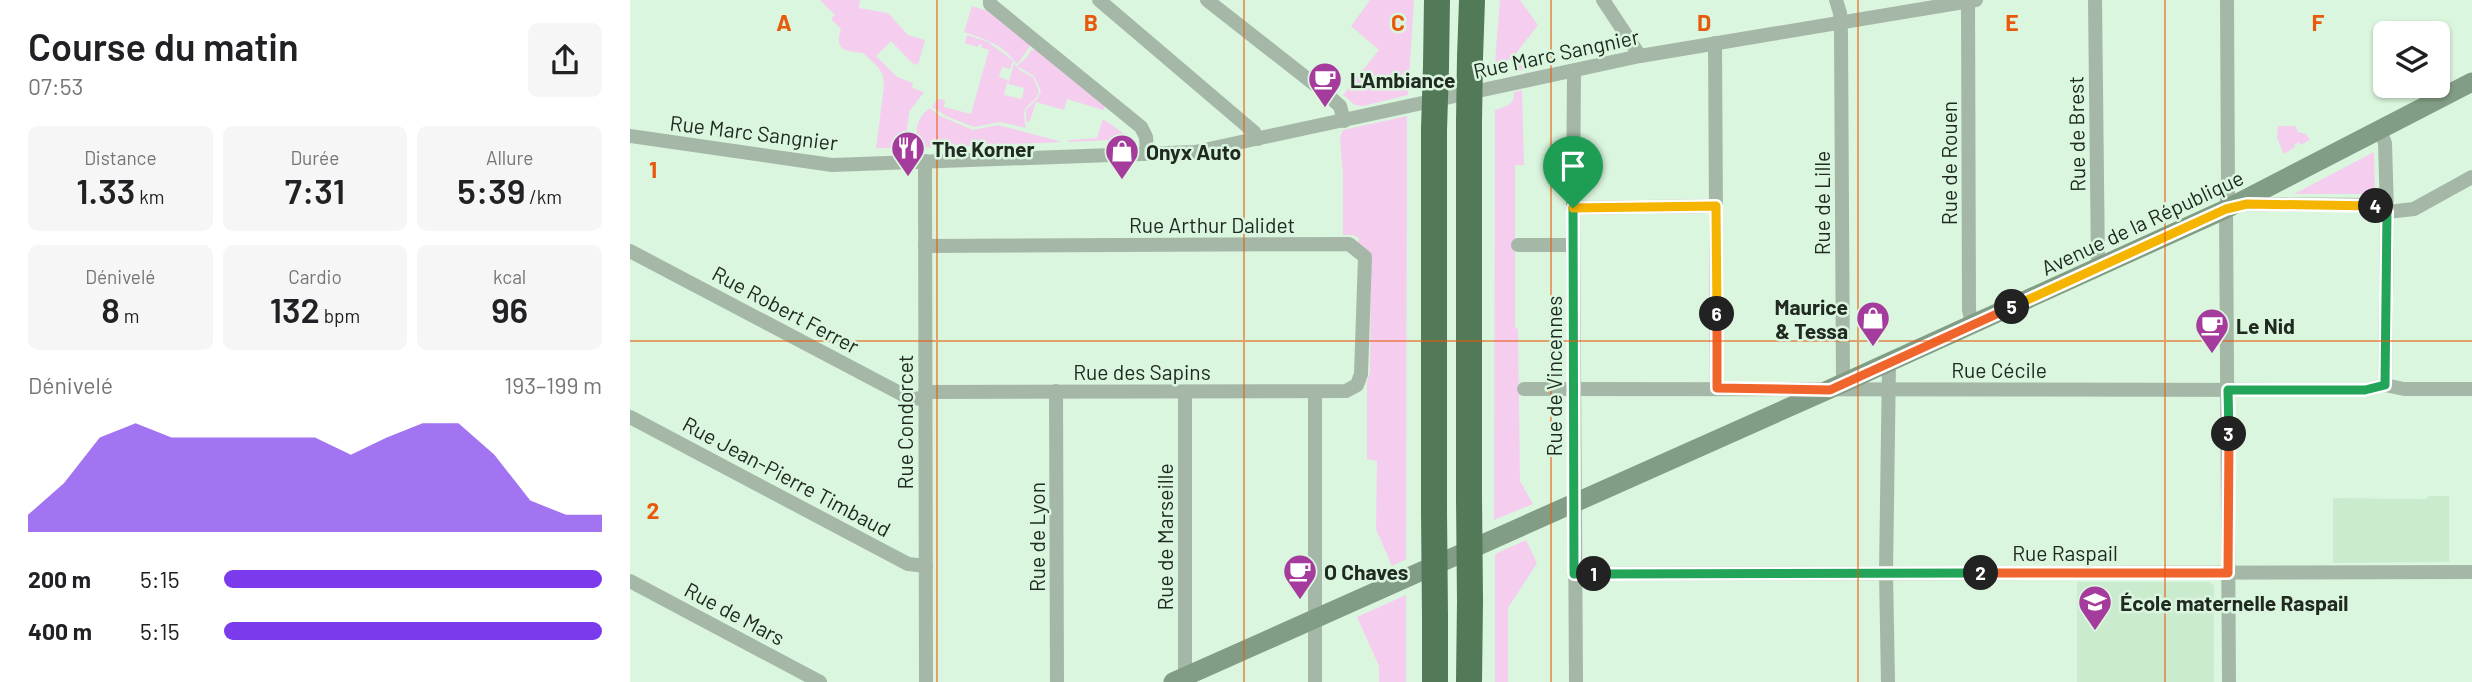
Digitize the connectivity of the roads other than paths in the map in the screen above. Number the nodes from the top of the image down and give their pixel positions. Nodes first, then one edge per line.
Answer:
1 (990, 0) edge
2 (1100, 0) edge
3 (1207, 0) edge
4 (1437, 0) edge
5 (1472, 0) edge
6 (1603, 0) edge
7 (1836, 0) edge
8 (2095, 0) edge
9 (2227, 0) edge
10 (1972, 1) edge
11 (1840, 21) junction
12 (1715, 43) junction
13 (1640, 56) junction
14 (1574, 71) junction
15 (2472, 82) edge
16 (1344, 121) junction
17 (2380, 131) junction
18 (637, 137) edge
19 (1258, 139) junction
20 (1147, 153) junction
21 (925, 161) junction
22 (2472, 177) edge
23 (1716, 206) junction
24 (1573, 208) junction
25 (2226, 209) junction
26 (2387, 212) junction
27 (1518, 245) dead end
28 (1573, 245) junction
29 (925, 246) junction
30 (630, 251) edge
31 (2098, 267) junction
32 (1972, 325) junction
33 (1889, 363) junction
34 (1357, 385) joint
35 (2385, 385) junction
36 (1837, 386) junction
37 (1524, 388) dead end
38 (1574, 388) junction
39 (1717, 388) junction
40 (2472, 388) edge
41 (1887, 390) junction
42 (2228, 390) junction
43 (1056, 391) junction
44 (1185, 392) junction
45 (1315, 392) junction
46 (925, 395) junction
47 (630, 417) edge
48 (1574, 502) junction
49 (926, 566) junction
50 (2472, 572) edge
51 (1886, 573) junction
52 (2228, 573) junction
53 (1574, 574) junction
54 (630, 581) edge
55 (1314, 618) junction
56 (1181, 680) edge
57 (820, 682) edge
58 (926, 682) edge
59 (1057, 682) edge
60 (1315, 682) edge
61 (1435, 682) edge
62 (1469, 682) edge
63 (1576, 682) edge
64 (1888, 682) edge
65 (2228, 682) edge

1 - 20 street
2 - 19 street
3 - 16 street
4 - 61 highway, bridge
5 - 62 highway, bridge
6 - 13 street
7 - 11 street, Rue de Lille
8 - 31 street, Rue de Brest
9 - 25 street
10 - 11 street, Rue Marc Sangnier
10 - 32 street, Rue de Rouen
11 - 12 street, Rue Marc Sangnier
11 - 36 street, Rue de Lille
12 - 13 street, Rue Marc Sangnier
12 - 23 street
13 - 14 street, Rue Marc Sangnier
14 - 16 street, Rue Marc Sangnier
14 - 24 street, Rue de Vincennes
15 - 17 main road, Avenue de la République
16 - 19 street, Rue Marc Sangnier
17 - 25 main road, Avenue de la République
17 - 26 street
18 - 21 street, Rue Marc Sangnier
19 - 20 street, Rue Marc Sangnier
20 - 21 street, Rue Marc Sangnier
21 - 29 street, Rue Condorcet
22 - 26 street
23 - 24 street
23 - 39 street
24 - 28 street, Rue de Vincennes
25 - 26 street
25 - 31 main road, Avenue de la République
25 - 42 street
26 - 35 street
27 - 28 street
28 - 38 street, Rue de Vincennes
29 - 34 street, Rue Arthur Dalidet
29 - 46 street, Rue Condorcet
30 - 46 street, Rue Robert Ferrer
31 - 32 main road, Avenue de la République
32 - 33 main road, Avenue de la République
33 - 36 main road, Avenue de la République
33 - 41 street
34 - 45 street, Rue des Sapins
35 - 40 street, Rue Cécile
35 - 42 street, Rue Cécile
36 - 39 street, Rue Cécile
36 - 41 street, Rue Cécile
36 - 48 main road, Avenue de la République
37 - 38 street, Rue Cécile
38 - 39 street, Rue Cécile
38 - 48 street, Rue de Vincennes
41 - 42 street, Rue Cécile
41 - 51 street
42 - 52 street
43 - 44 street, Rue des Sapins
43 - 46 street, Rue des Sapins
43 - 59 street, Rue de Lyon
44 - 45 street, Rue des Sapins
44 - 56 street, Rue de Marseille
45 - 55 street
46 - 49 street, Rue Condorcet
47 - 49 street, Rue Jean-Pierre Timbaud
48 - 53 street, Rue de Vincennes
48 - 55 main road, Avenue de la République
49 - 58 street, Rue Condorcet
50 - 52 street, Rue Raspail
51 - 52 street, Rue Raspail
51 - 53 street, Rue Raspail
51 - 64 street
52 - 65 street
53 - 63 street, Rue de Vincennes
54 - 57 street, Rue de Mars
55 - 56 main road, Avenue de la République
55 - 60 street

